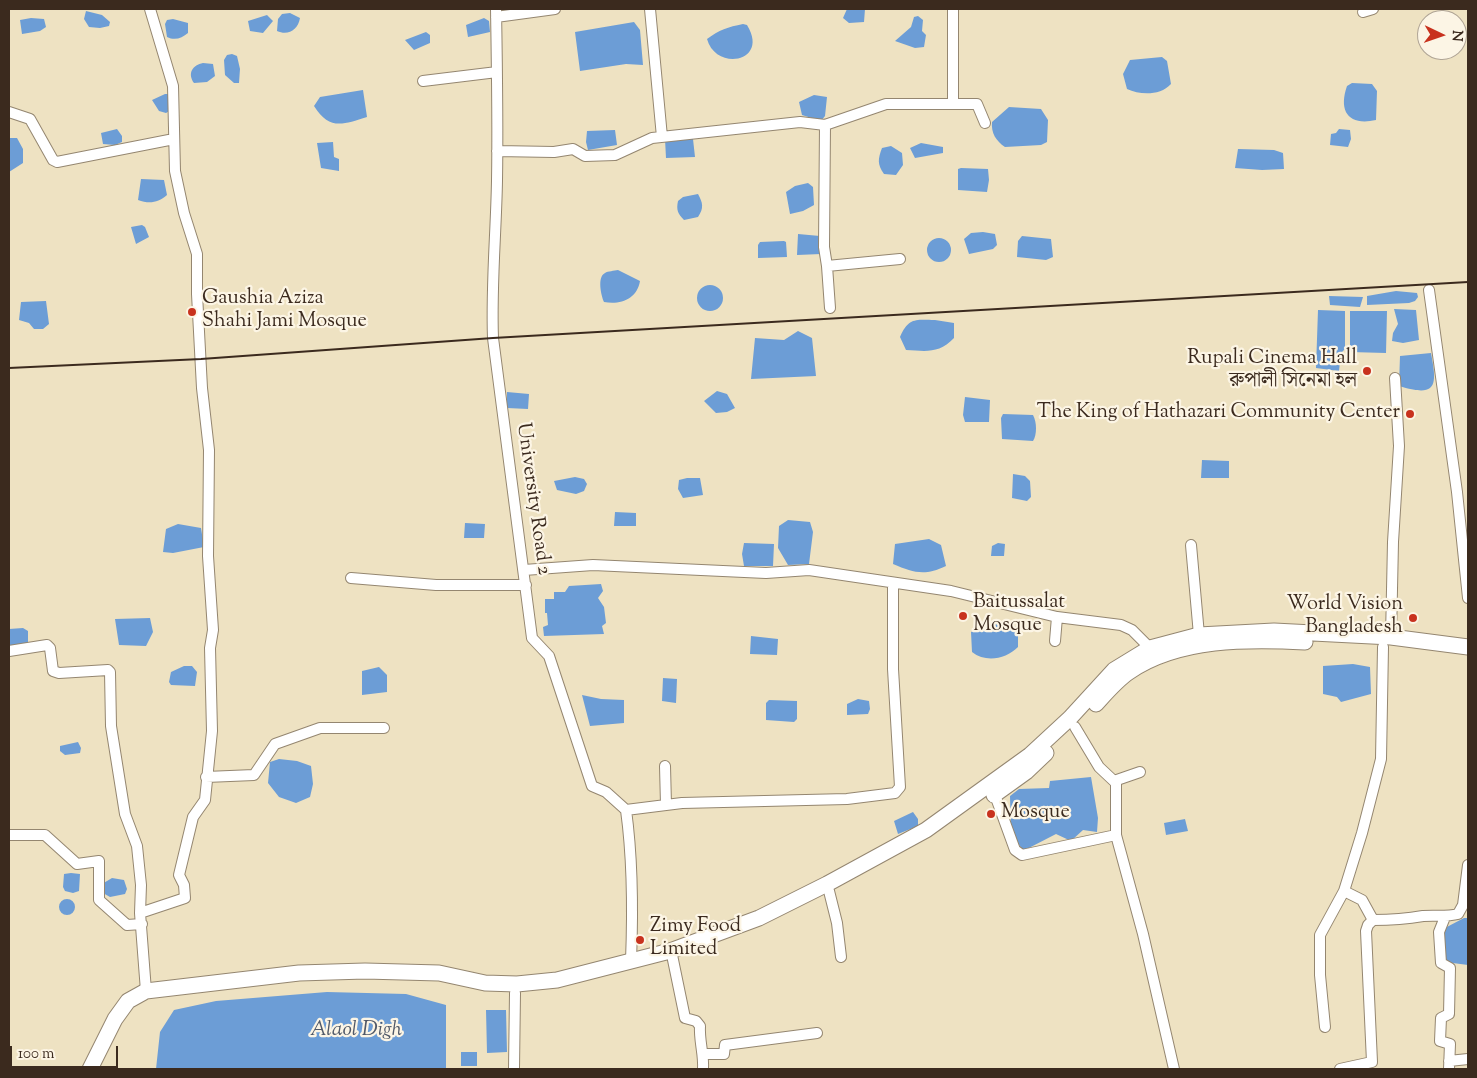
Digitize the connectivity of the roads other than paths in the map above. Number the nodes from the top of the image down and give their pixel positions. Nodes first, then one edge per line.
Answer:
1 (150, 9) edge
2 (555, 9) edge
3 (650, 9) edge
4 (954, 9) edge
5 (496, 13) edge
6 (497, 72) junction
7 (423, 81) dead end
8 (953, 104) junction
9 (9, 112) edge
10 (985, 123) dead end
11 (825, 125) junction
12 (662, 137) junction
13 (174, 139) junction
14 (497, 151) junction
15 (900, 259) dead end
16 (827, 266) junction
17 (1428, 290) dead end
18 (830, 308) dead end
19 (1395, 378) dead end
20 (1191, 545) dead end
21 (524, 570) junction
22 (351, 578) dead end
23 (893, 583) junction
24 (526, 585) junction
25 (1468, 598) edge
26 (1057, 617) junction
27 (1199, 635) junction
28 (1056, 641) dead end
29 (1387, 642) junction
30 (1468, 647) edge
31 (1150, 648) junction
32 (9, 651) edge
33 (1468, 657) edge
34 (1075, 726) junction
35 (384, 728) dead end
36 (665, 766) dead end
37 (1140, 772) dead end
38 (206, 776) junction
39 (1114, 780) junction
40 (995, 795) junction
41 (666, 805) junction
42 (626, 810) junction
43 (9, 835) edge
44 (1116, 835) junction
45 (1468, 865) edge
46 (829, 891) junction
47 (1344, 891) junction
48 (1466, 905) edge
49 (140, 913) junction
50 (1446, 917) junction
51 (1373, 920) junction
52 (142, 924) junction
53 (672, 955) junction
54 (840, 957) dead end
55 (631, 961) junction
56 (146, 991) junction
57 (515, 992) junction
58 (1326, 1027) dead end
59 (817, 1033) dead end
60 (704, 1054) junction
61 (1468, 1059) edge
62 (1449, 1065) edge
63 (90, 1069) edge
64 (100, 1069) edge
65 (514, 1069) edge
66 (703, 1069) edge
67 (1174, 1069) edge
68 (1340, 1069) edge

1 - 13 street
2 - 5 street
3 - 12 street
4 - 8 street
5 - 6 street, University Road 2
6 - 7 street
6 - 14 street, University Road 2
8 - 10 street
8 - 11 street
9 - 13 street
11 - 12 street
11 - 16 street
12 - 14 street
13 - 38 street
14 - 21 street, University Road 2
15 - 16 street
16 - 18 street
17 - 25 street
19 - 29 street
20 - 27 street
21 - 23 street
21 - 24 street, University Road 2
22 - 24 street
23 - 26 street
23 - 41 street
24 - 42 street, University Road 2
26 - 28 street
26 - 31 street
27 - 29 highway
27 - 31 highway
29 - 30 highway
29 - 33 highway
29 - 34 highway
29 - 47 street
31 - 55 highway
32 - 49 street
34 - 39 street
34 - 40 highway
35 - 38 street
36 - 41 street
37 - 39 street
38 - 49 street
39 - 44 street
40 - 44 street
40 - 46 highway
41 - 42 street
42 - 55 street
43 - 52 street
44 - 67 street
45 - 48 street
46 - 53 highway
46 - 54 street
47 - 51 street
47 - 58 street
48 - 50 street
49 - 52 street
50 - 51 street
50 - 62 street
51 - 68 street
52 - 56 street
53 - 57 highway
53 - 60 street
55 - 56 highway
56 - 63 highway
57 - 64 highway
57 - 65 street
59 - 60 street
60 - 66 street
61 - 62 street

